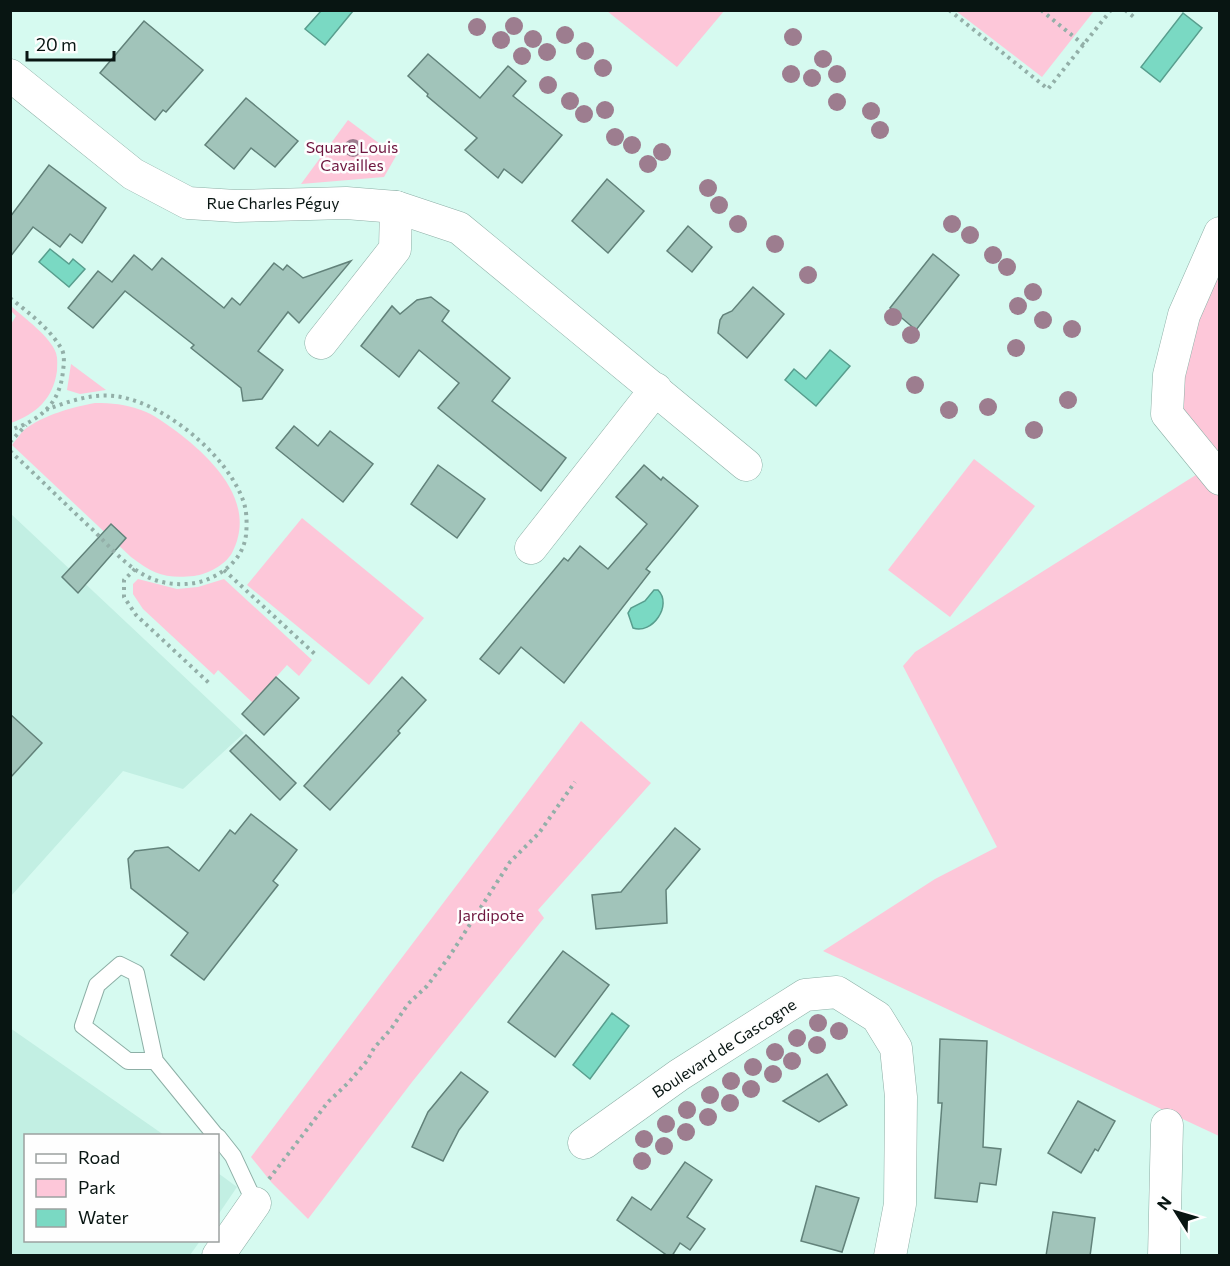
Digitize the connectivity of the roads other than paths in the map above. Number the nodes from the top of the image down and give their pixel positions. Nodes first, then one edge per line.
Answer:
1 (10, 75) edge
2 (396, 207) junction
3 (1220, 233) edge
4 (321, 343) dead end
5 (656, 389) junction
6 (746, 465) dead end
7 (1220, 479) edge
8 (531, 548) dead end
9 (155, 1060) junction
10 (1167, 1125) dead end
11 (215, 1134) edge
12 (219, 1139) edge
13 (584, 1143) dead end
14 (255, 1203) joint
15 (218, 1256) edge
16 (890, 1256) edge
17 (1164, 1256) edge

1 - 2 street, Rue Charles Péguy
2 - 4 street
2 - 5 street, Rue Charles Péguy
3 - 7 street
5 - 6 street, Rue Charles Péguy
5 - 8 street
9 - 9 lane
9 - 11 lane
10 - 17 street
12 - 14 lane
13 - 16 street, Boulevard de Gascogne
14 - 15 street

